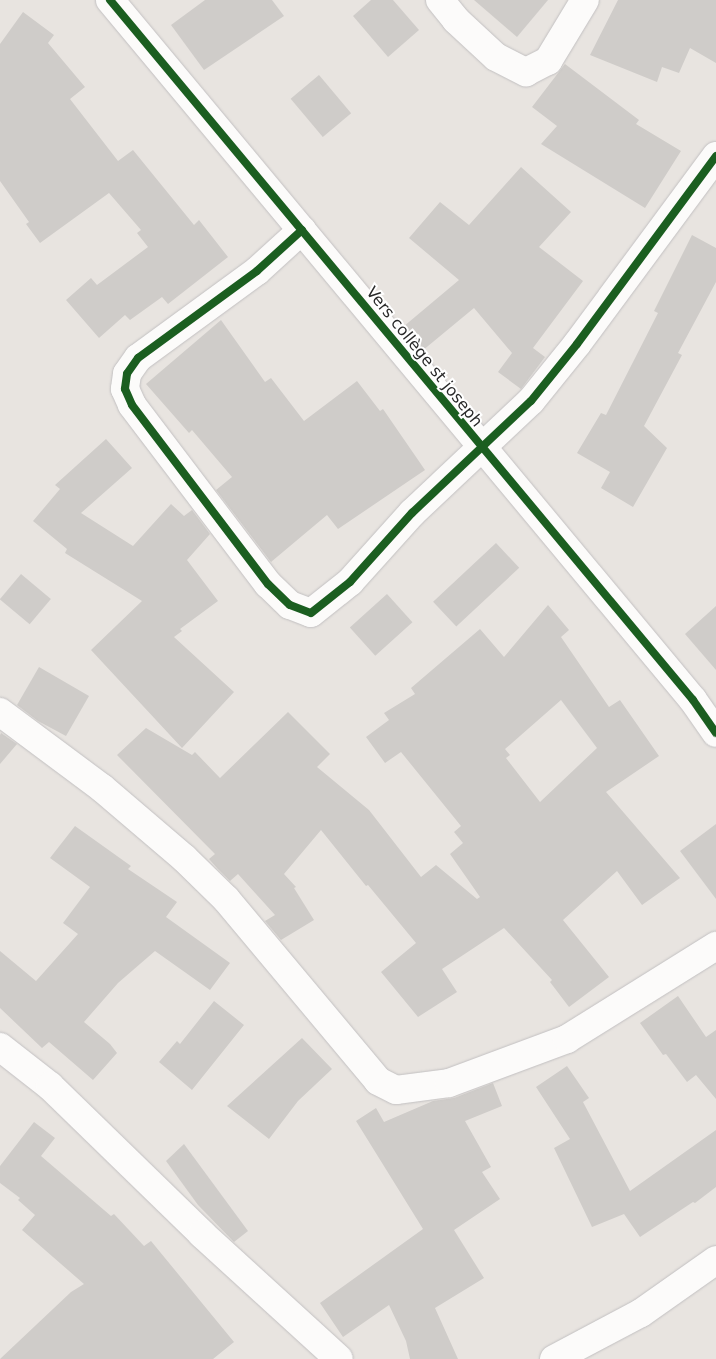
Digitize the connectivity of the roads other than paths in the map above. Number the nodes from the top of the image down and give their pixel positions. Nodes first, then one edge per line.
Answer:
1 (110, 0) edge
2 (440, 0) edge
3 (585, 0) edge
4 (716, 156) edge
5 (302, 230) junction
6 (481, 448) junction
7 (0, 712) edge
8 (716, 732) edge
9 (716, 946) edge
10 (0, 1047) edge
11 (716, 1260) edge
12 (339, 1359) edge
13 (554, 1359) edge

1 - 5 street, Vers collège st joseph
2 - 3 street
4 - 6 street
5 - 6 street, Vers collège st joseph
5 - 6 street
6 - 8 street, Vers collège st joseph
7 - 9 street
10 - 12 street
11 - 13 street

